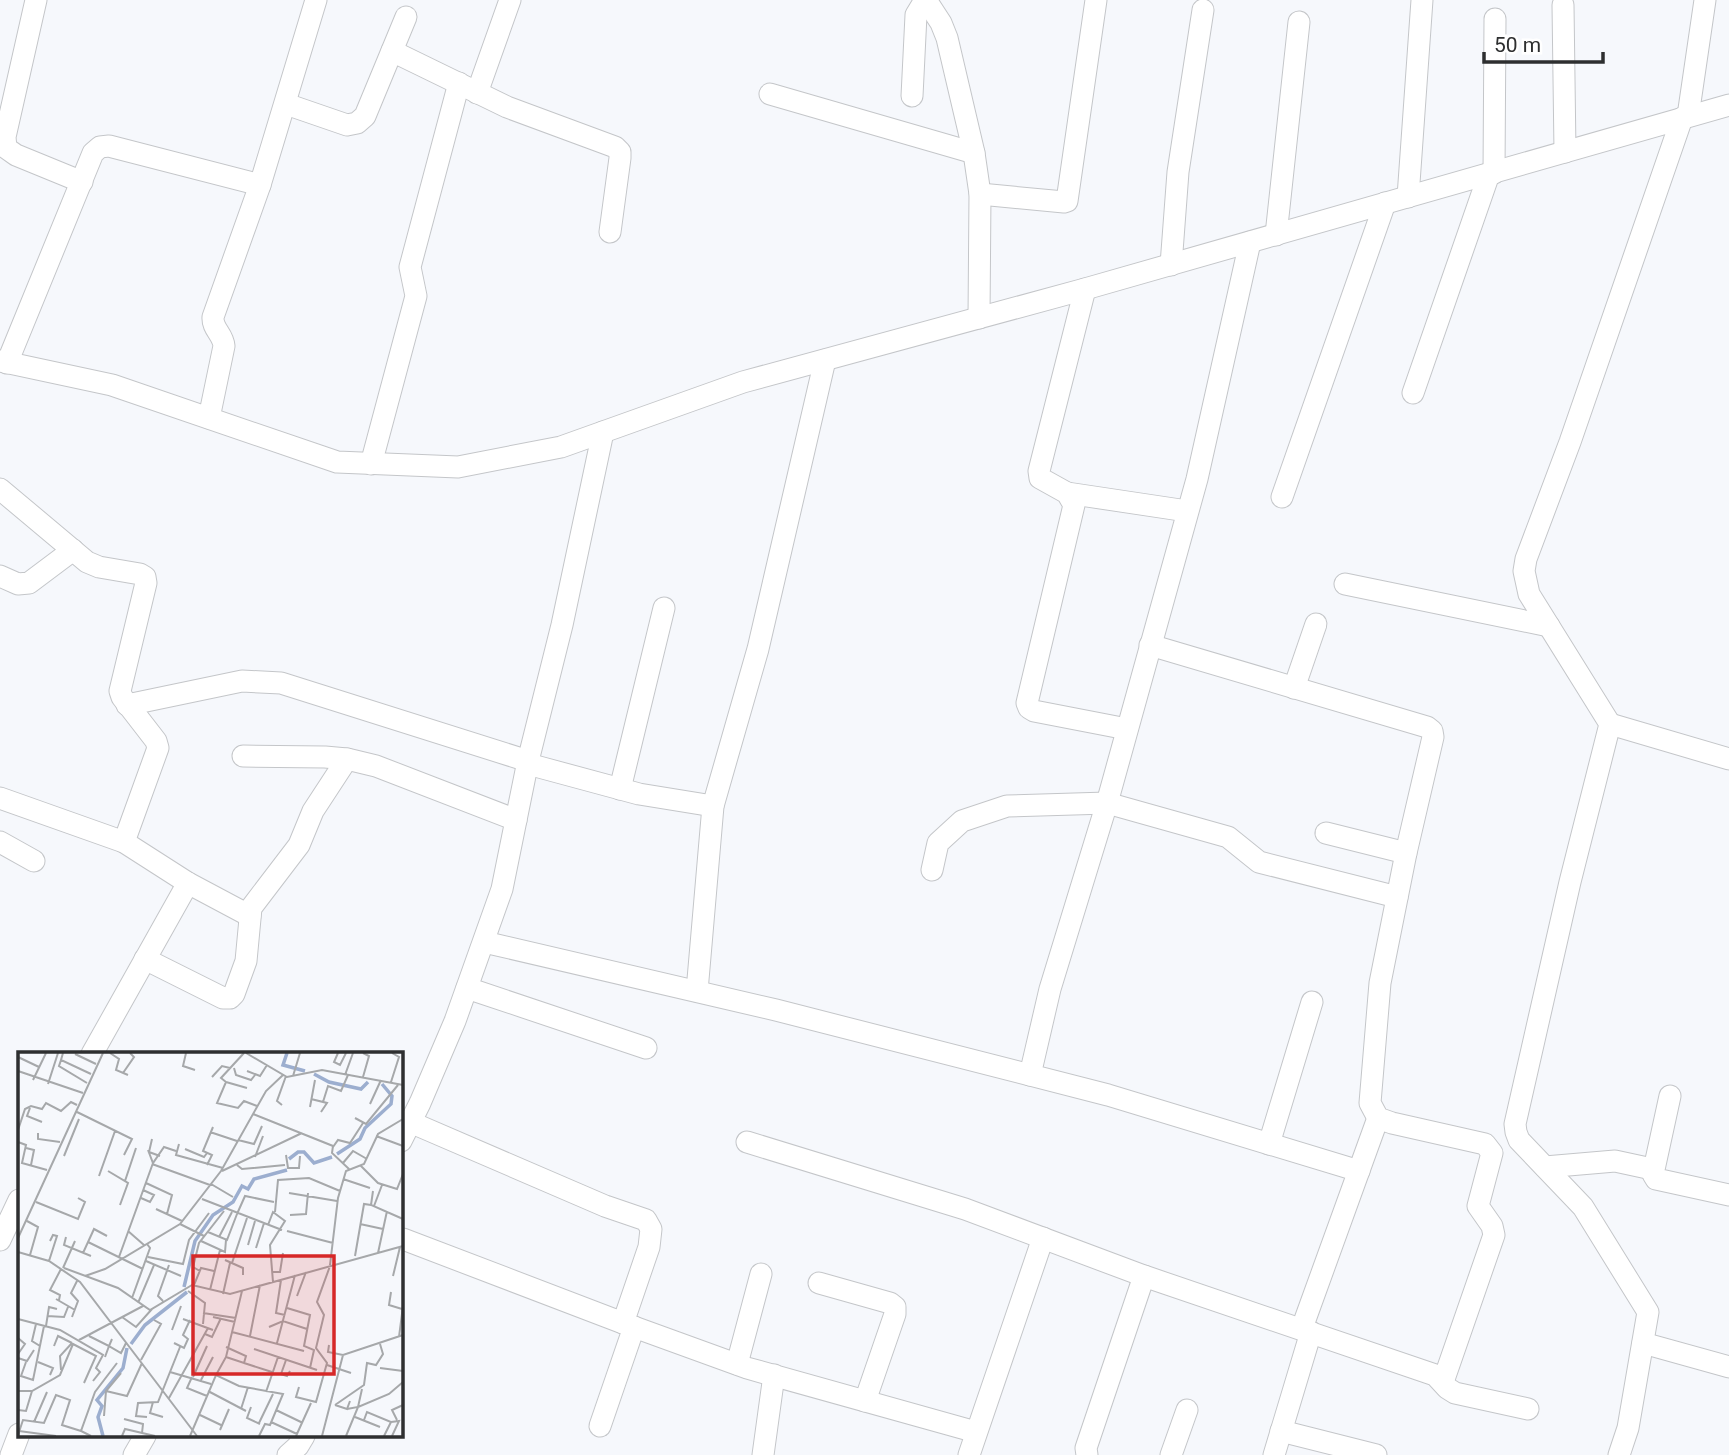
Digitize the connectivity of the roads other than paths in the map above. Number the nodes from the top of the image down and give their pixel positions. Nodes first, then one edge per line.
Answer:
1 (36, 0) edge
2 (316, 0) edge
3 (510, 0) edge
4 (925, 0) edge
5 (1096, 0) edge
6 (1422, 0) edge
7 (1705, 0) edge
8 (1563, 5) dead end
9 (1203, 10) dead end
10 (406, 18) dead end
11 (1494, 19) dead end
12 (1299, 22) dead end
13 (392, 51) junction
14 (468, 88) junction
15 (770, 94) dead end
16 (912, 96) dead end
17 (286, 104) junction
18 (1729, 105) edge
19 (1685, 117) junction
20 (1565, 152) junction
21 (974, 153) junction
22 (1492, 173) junction
23 (82, 182) junction
24 (260, 185) junction
25 (980, 194) junction
26 (1409, 197) junction
27 (1385, 203) junction
28 (610, 232) dead end
29 (1276, 235) junction
30 (1250, 242) junction
31 (1171, 265) junction
32 (1085, 289) junction
33 (979, 318) junction
34 (825, 360) junction
35 (4, 362) edge
36 (1413, 393) dead end
37 (209, 418) junction
38 (603, 432) junction
39 (371, 464) junction
40 (0, 489) edge
41 (1068, 493) junction
42 (1282, 497) dead end
43 (1187, 511) junction
44 (73, 550) junction
45 (0, 576) edge
46 (1345, 584) dead end
47 (664, 608) dead end
48 (1316, 624) dead end
49 (1549, 626) junction
50 (1150, 645) junction
51 (1294, 688) junction
52 (127, 705) junction
53 (1610, 724) junction
54 (1126, 729) junction
55 (243, 756) dead end
56 (347, 759) junction
57 (1729, 759) edge
58 (528, 762) junction
59 (620, 789) junction
60 (0, 798) edge
61 (1107, 803) junction
62 (713, 806) junction
63 (516, 820) junction
64 (1326, 833) dead end
65 (0, 842) edge
66 (124, 842) junction
67 (1406, 853) junction
68 (34, 861) dead end
69 (932, 870) dead end
70 (188, 883) junction
71 (1397, 897) junction
72 (250, 916) junction
73 (484, 942) junction
74 (145, 960) junction
75 (467, 988) junction
76 (697, 991) junction
77 (1312, 1002) dead end
78 (646, 1048) dead end
79 (93, 1052) edge
80 (1030, 1075) junction
81 (1670, 1096) dead end
82 (1378, 1118) junction
83 (405, 1131) edge
84 (1518, 1136) junction
85 (747, 1142) dead end
86 (1269, 1144) junction
87 (1490, 1148) junction
88 (1545, 1167) junction
89 (1652, 1169) junction
90 (1359, 1171) junction
91 (1729, 1195) edge
92 (18, 1202) edge
93 (1042, 1238) junction
94 (0, 1240) edge
95 (402, 1241) edge
96 (761, 1274) dead end
97 (1144, 1276) junction
98 (819, 1283) dead end
99 (629, 1325) junction
100 (1306, 1330) junction
101 (1643, 1343) junction
102 (737, 1364) junction
103 (1729, 1367) edge
104 (774, 1375) junction
105 (1443, 1382) junction
106 (866, 1401) junction
107 (1528, 1409) dead end
108 (1187, 1410) dead end
109 (600, 1426) dead end
110 (1281, 1431) junction
111 (975, 1432) junction
112 (18, 1437) edge
113 (144, 1438) edge
114 (303, 1438) edge
115 (11, 1455) edge
116 (134, 1455) edge
117 (288, 1455) edge
118 (763, 1455) edge
119 (969, 1455) edge
120 (1087, 1455) edge
121 (1171, 1455) edge
122 (1274, 1455) edge
123 (1376, 1455) edge
124 (1619, 1455) edge

1 - 23 street
2 - 17 street
3 - 14 street
4 - 16 street
4 - 21 street
5 - 25 street
6 - 26 street
7 - 19 street
8 - 20 street
9 - 31 street
10 - 13 street
11 - 22 street
12 - 29 street
13 - 14 street
13 - 17 street
14 - 28 street
14 - 39 street
15 - 21 street
17 - 24 street
18 - 19 street
19 - 20 street
19 - 49 street
20 - 22 street
21 - 25 street
22 - 26 street
22 - 36 street
23 - 24 street
23 - 35 street
24 - 37 street
25 - 33 street
26 - 27 street
27 - 29 street
27 - 42 street
29 - 30 street
30 - 31 street
30 - 43 street
31 - 32 street
32 - 33 street
32 - 41 street
33 - 34 street
34 - 38 street
34 - 62 street
35 - 37 street
37 - 39 street
38 - 39 street
38 - 58 street
40 - 44 street
41 - 43 street
41 - 54 street
43 - 50 street
44 - 45 street
44 - 52 street
46 - 49 street
47 - 59 street
48 - 51 street
49 - 53 street
50 - 51 street
50 - 54 street
51 - 67 street
52 - 58 street
52 - 66 street
53 - 57 street
53 - 84 street
54 - 61 street
55 - 56 street
56 - 63 street
56 - 72 street
58 - 59 street
58 - 63 street
59 - 62 street
60 - 66 street
61 - 69 street
61 - 71 street
61 - 80 street
62 - 76 street
63 - 73 street
64 - 67 street
65 - 68 street
66 - 70 street
67 - 71 street
70 - 72 street
70 - 74 street
71 - 82 street
72 - 74 street
73 - 75 street
73 - 76 street
74 - 79 street
75 - 78 street
75 - 83 street
76 - 80 street
77 - 86 street
80 - 86 street
81 - 89 street
82 - 87 street
82 - 90 street
83 - 99 street
84 - 87 street
84 - 88 street
85 - 93 street
86 - 90 street
87 - 105 street
88 - 89 street
88 - 101 street
89 - 91 street
90 - 100 street
92 - 94 street
93 - 97 street
93 - 111 street
95 - 99 street
96 - 102 street
97 - 100 street
97 - 120 street
98 - 106 street
99 - 102 street
99 - 109 street
100 - 105 street
100 - 110 street
101 - 103 street
101 - 124 street
102 - 104 street
104 - 106 street
104 - 118 street
105 - 107 street
106 - 111 street
108 - 121 street
110 - 122 street
110 - 123 street
111 - 119 street
112 - 115 street
113 - 116 street
114 - 117 street

